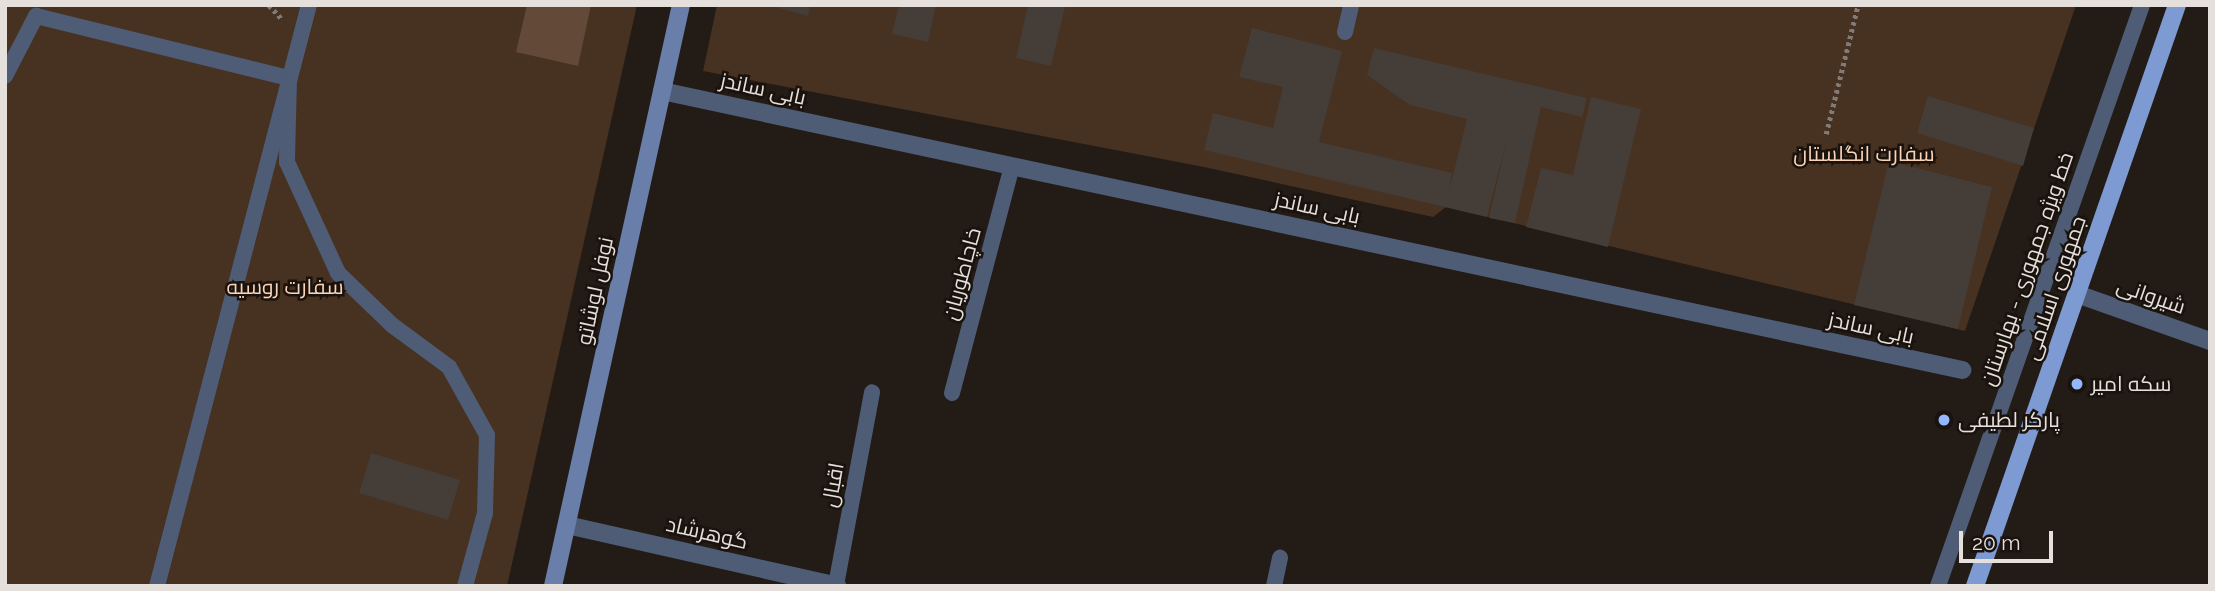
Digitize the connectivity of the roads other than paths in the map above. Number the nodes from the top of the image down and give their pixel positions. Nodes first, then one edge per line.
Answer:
1 (309, 5) edge
2 (681, 5) edge
3 (1352, 5) edge
4 (2142, 5) edge
5 (2177, 5) edge
6 (1345, 32) dead end
7 (5, 76) edge
8 (289, 78) junction
9 (662, 91) junction
10 (1012, 166) junction
11 (2077, 294) junction
12 (2210, 341) edge
13 (1962, 370) dead end
14 (872, 392) dead end
15 (952, 393) dead end
16 (567, 525) junction
17 (1280, 558) dead end
18 (157, 586) edge
19 (465, 586) edge
20 (553, 586) edge
21 (837, 586) edge
22 (1274, 586) edge
23 (1938, 586) edge
24 (1975, 586) edge

1 - 8 lane
2 - 9 main road, نوفل لوشاتو
3 - 6 lane
4 - 23 lane, خط ویژه جمهوری - بهارستان
5 - 11 main road, جمهوری اسلامی
7 - 8 lane
8 - 18 lane
8 - 19 lane
9 - 10 street, بابی ساندز
9 - 16 main road, نوفل لوشاتو
10 - 13 street, بابی ساندز
10 - 15 lane, خاچاطوریان
11 - 12 street, شیروانی
11 - 24 main road, جمهوری اسلامی
14 - 21 lane, اقبال
16 - 20 main road, نوفل لوشاتو
16 - 21 street, گوهرشاد
17 - 22 lane

